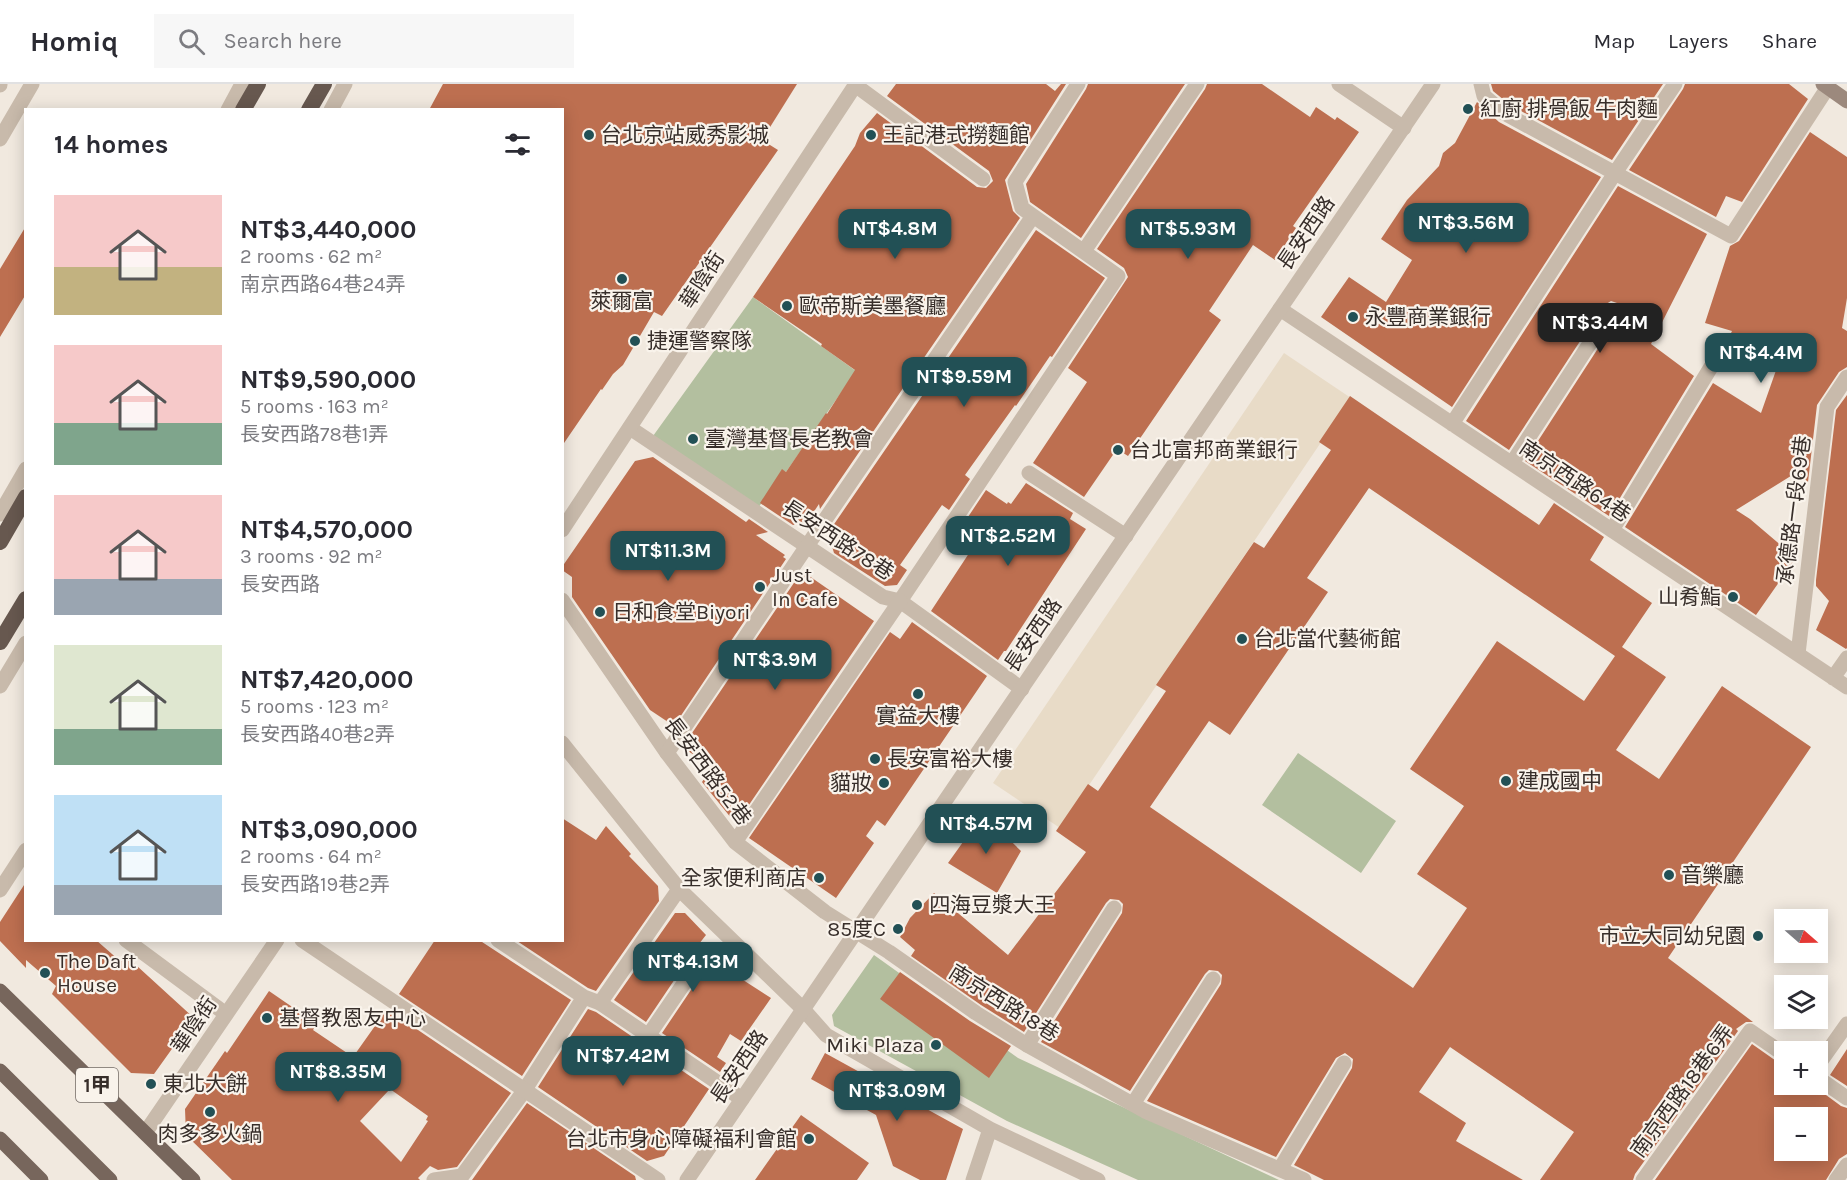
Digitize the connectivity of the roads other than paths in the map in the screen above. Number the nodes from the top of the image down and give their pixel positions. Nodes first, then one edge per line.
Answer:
1 (32, 84) edge
2 (258, 84) edge
3 (324, 84) edge
4 (345, 84) edge
5 (1078, 84) edge
6 (1197, 84) edge
7 (1339, 84) edge
8 (1433, 84) edge
9 (1481, 84) edge
10 (1675, 84) edge
11 (855, 85) edge
12 (241, 86) edge
13 (1825, 86) edge
14 (1847, 101) edge
15 (229, 108) edge
16 (242, 108) edge
17 (243, 108) edge
18 (310, 108) edge
19 (332, 108) edge
20 (1404, 128) junction
21 (0, 138) edge
22 (1615, 173) junction
23 (983, 178) dead end
24 (1027, 212) junction
25 (1084, 251) junction
26 (1280, 309) junction
27 (1611, 311) dead end
28 (1712, 367) dead end
29 (1847, 377) edge
30 (1452, 424) junction
31 (630, 428) junction
32 (1512, 464) junction
33 (24, 472) edge
34 (1029, 473) dead end
35 (24, 500) edge
36 (0, 514) edge
37 (564, 527) edge
38 (1612, 530) junction
39 (1126, 536) junction
40 (0, 542) edge
41 (807, 546) junction
42 (900, 601) junction
43 (24, 602) edge
44 (564, 603) edge
45 (0, 642) edge
46 (24, 646) edge
47 (1798, 654) junction
48 (1847, 658) edge
49 (1833, 678) junction
50 (0, 686) edge
51 (1847, 687) edge
52 (1022, 689) junction
53 (564, 746) edge
54 (667, 753) junction
55 (735, 842) junction
56 (24, 855) edge
57 (0, 890) edge
58 (679, 890) junction
59 (1114, 908) dead end
60 (857, 931) junction
61 (129, 942) edge
62 (276, 942) edge
63 (305, 942) edge
64 (501, 942) edge
65 (687, 979) dead end
66 (1213, 980) dead end
67 (0, 991) edge
68 (584, 997) junction
69 (600, 1003) junction
70 (803, 1009) junction
71 (226, 1014) junction
72 (1847, 1024) edge
73 (648, 1036) junction
74 (1027, 1045) junction
75 (1774, 1047) edge
76 (1828, 1051) edge
77 (1344, 1063) dead end
78 (0, 1071) edge
79 (1828, 1085) edge
80 (524, 1091) junction
81 (1847, 1098) edge
82 (742, 1099) junction
83 (1133, 1104) junction
84 (990, 1129) junction
85 (145, 1133) junction
86 (0, 1139) edge
87 (1847, 1165) edge
88 (1280, 1169) junction
89 (41, 1180) edge
90 (110, 1180) edge
91 (193, 1180) edge
92 (434, 1180) edge
93 (658, 1180) edge
94 (687, 1180) edge
95 (973, 1180) edge
96 (1098, 1180) edge
97 (1304, 1180) edge
98 (1643, 1180) edge
99 (1836, 1180) edge

1 - 21 street
2 - 17 highway, bridge
3 - 18 highway
4 - 19 street
5 - 24 street
6 - 25 street
7 - 20 street
8 - 20 street, 長安西路
9 - 22 street
10 - 22 street
11 - 23 street
11 - 31 street, 華陰街
12 - 15 street
12 - 16 street
13 - 14 main road
13 - 22 street
20 - 26 street, 長安西路
22 - 30 street
24 - 25 street
24 - 41 street
25 - 42 street
26 - 30 street, 南京西路64巷
26 - 39 street, 長安西路
27 - 32 street
28 - 38 street
29 - 47 street, 承德路一段69巷
30 - 32 street, 南京西路64巷
31 - 37 street, 華陰街
31 - 41 street, 長安西路78巷
32 - 38 street, 南京西路64巷
33 - 36 street
34 - 39 street
35 - 40 highway
38 - 47 street, 南京西路64巷
39 - 52 street, 長安西路
41 - 42 street, 長安西路78巷
41 - 54 street
42 - 52 street, 長安西路78巷
42 - 55 street
43 - 45 highway
44 - 54 street, 長安西路52巷
46 - 50 street
47 - 49 street, 南京西路64巷
48 - 49 street
49 - 51 street, 南京西路64巷
52 - 60 street, 長安西路
53 - 58 street
54 - 55 street, 長安西路52巷
55 - 60 street, 長安西路52巷
56 - 57 street
58 - 69 street
58 - 70 street
59 - 74 street
60 - 70 street, 長安西路
60 - 74 street, 南京西路18巷
61 - 71 street
62 - 71 street, 華陰街
63 - 80 street
64 - 68 street
65 - 73 street
66 - 83 street
67 - 85 main road, 1甲
68 - 69 street
68 - 80 street
69 - 73 street
70 - 82 street, 長安西路
70 - 84 street
71 - 85 street, 華陰街
72 - 76 street
73 - 82 street
74 - 83 street, 南京西路18巷
75 - 98 street, 南京西路18巷6弄
77 - 88 street
78 - 90 main road
79 - 81 street
80 - 92 street
80 - 93 street
82 - 94 street, 長安西路
83 - 88 street, 南京西路18巷
84 - 95 street
84 - 96 street
85 - 91 main road, 1甲
86 - 89 main road
87 - 99 street
88 - 97 street, 南京西路18巷

